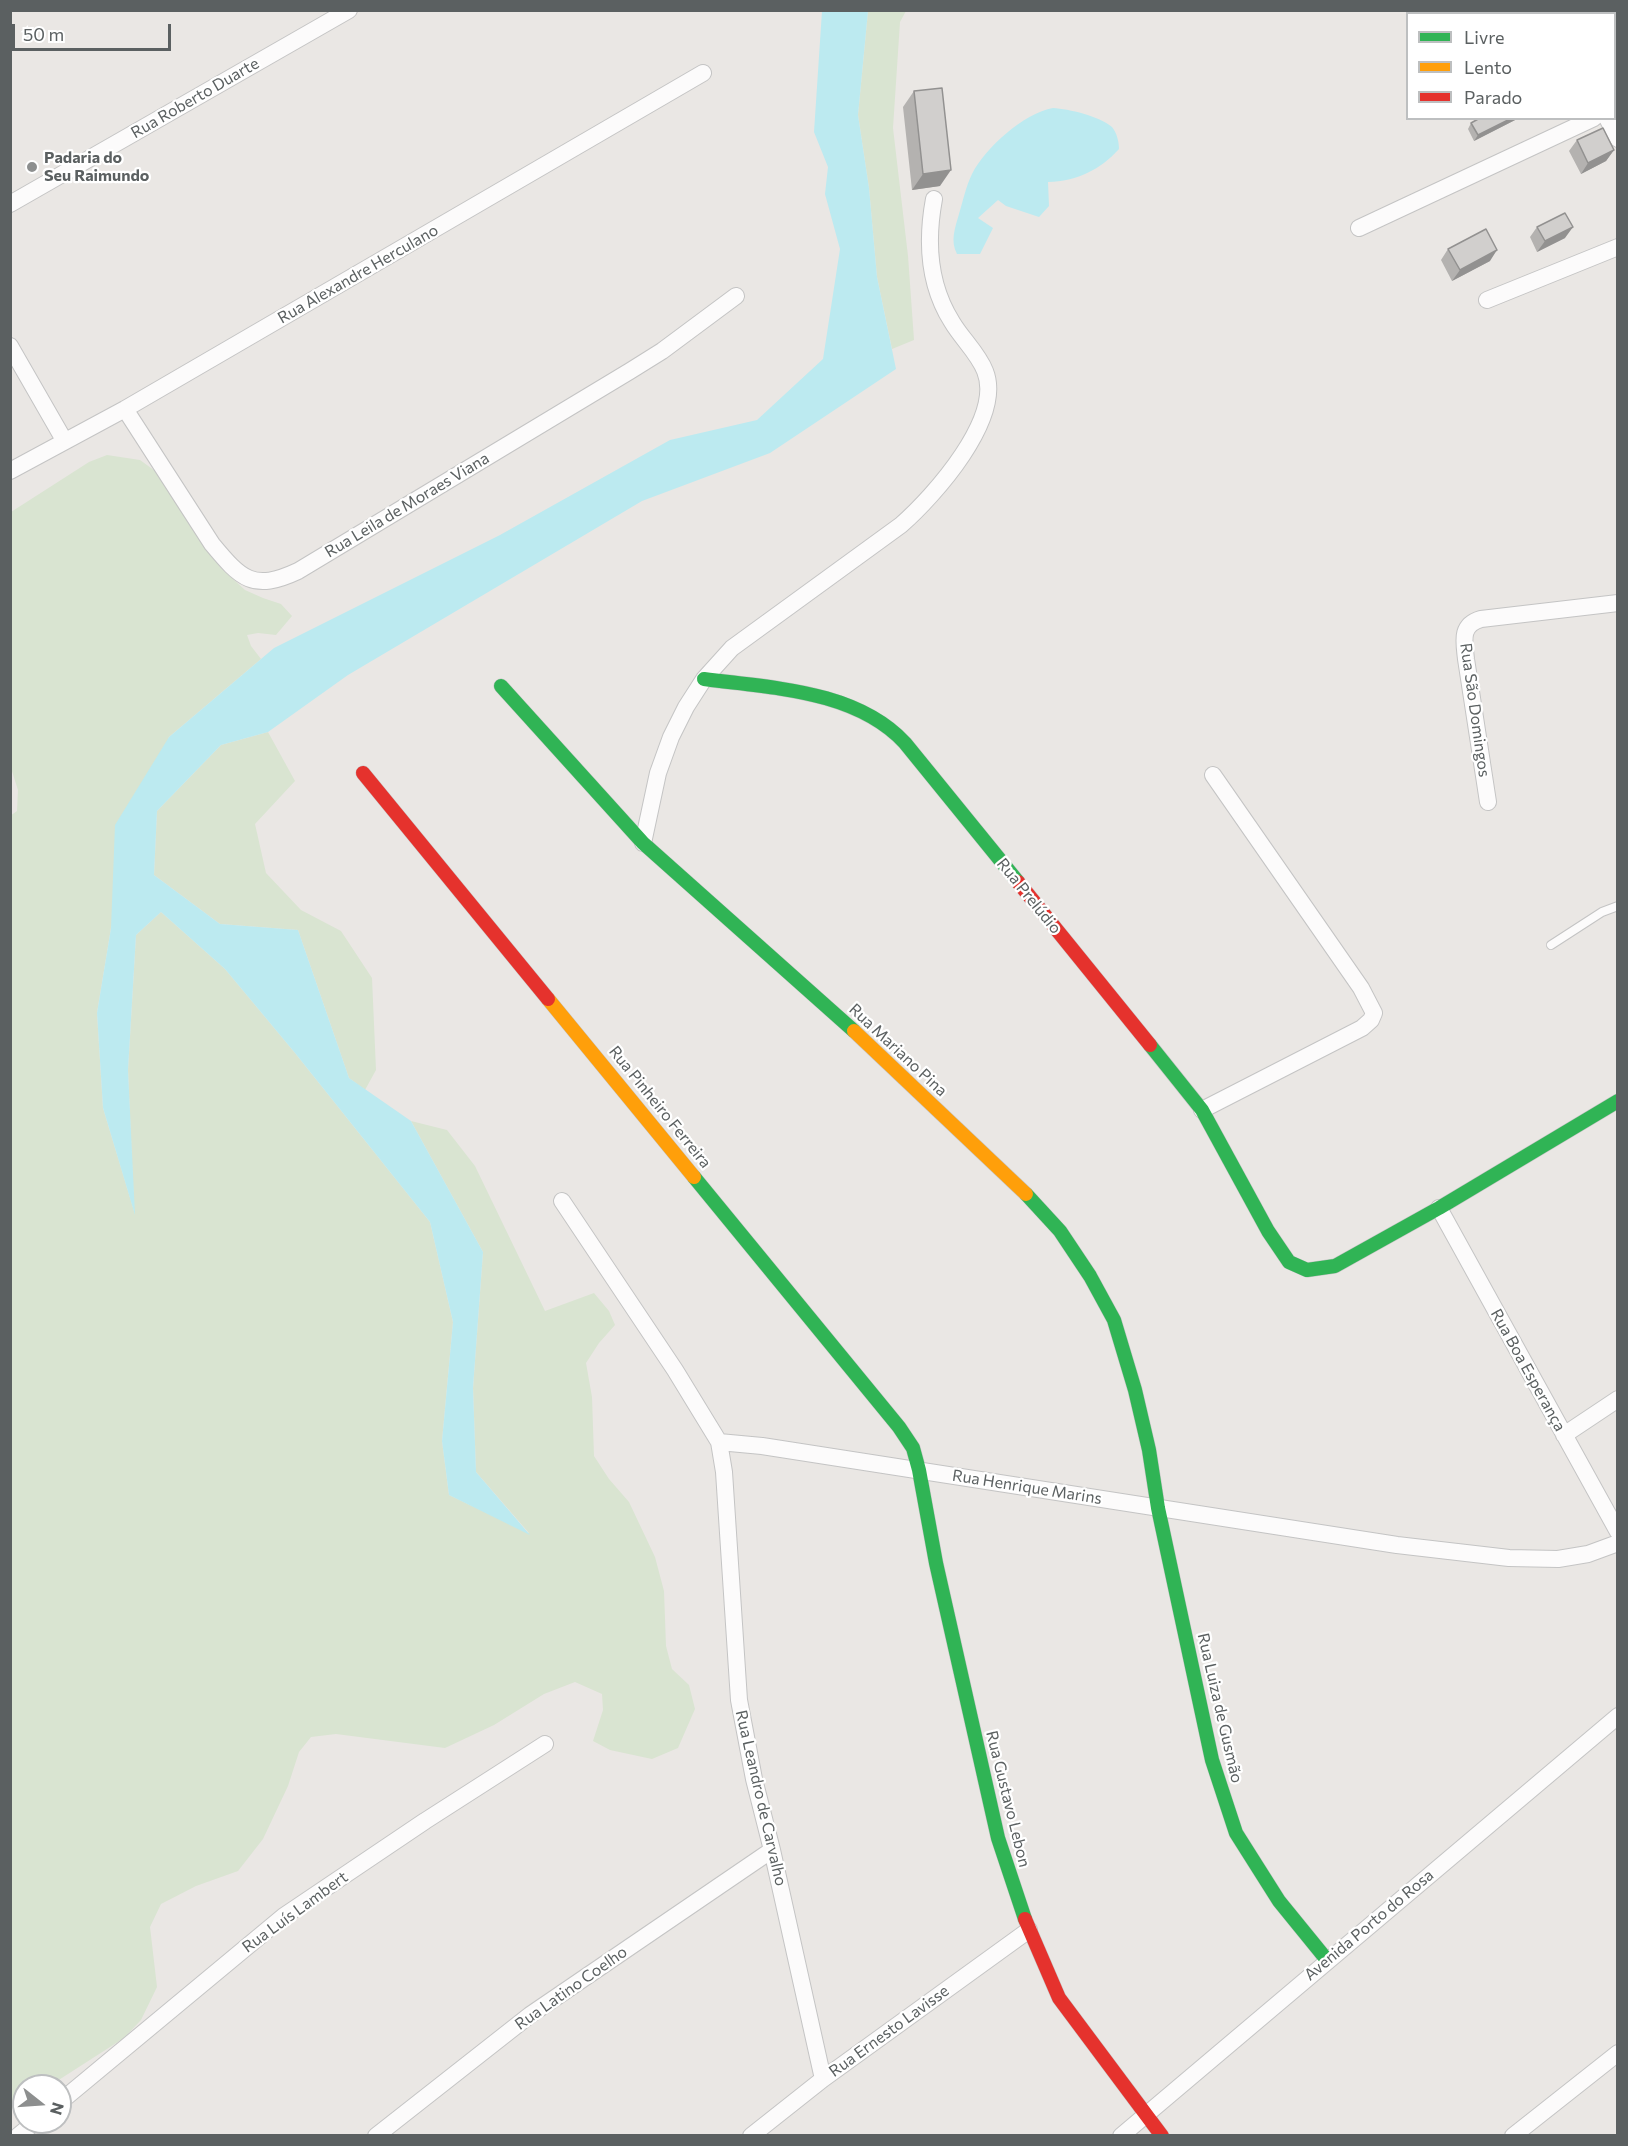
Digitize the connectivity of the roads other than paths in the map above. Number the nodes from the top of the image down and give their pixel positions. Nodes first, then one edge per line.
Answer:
1 (349, 10) edge
2 (703, 73) dead end
3 (1590, 120) edge
4 (1608, 120) edge
5 (1617, 139) edge
6 (934, 199) dead end
7 (10, 204) edge
8 (1359, 228) dead end
9 (1617, 247) edge
10 (736, 296) dead end
11 (1487, 300) dead end
12 (10, 345) edge
13 (125, 409) junction
14 (64, 440) junction
15 (10, 471) edge
16 (1617, 603) edge
17 (704, 679) junction
18 (501, 686) dead end
19 (363, 773) dead end
20 (1213, 775) dead end
21 (1488, 802) dead end
22 (643, 843) junction
23 (1617, 906) edge
24 (1551, 945) dead end
25 (1617, 1101) edge
26 (1202, 1110) junction
27 (562, 1201) dead end
28 (1439, 1208) junction
29 (1617, 1399) edge
30 (1564, 1436) junction
31 (719, 1442) junction
32 (919, 1470) junction
33 (1158, 1508) junction
34 (1617, 1532) edge
35 (1617, 1543) edge
36 (1617, 1718) edge
37 (545, 1744) dead end
38 (772, 1850) junction
39 (1029, 1929) junction
40 (1327, 1960) junction
41 (1617, 2053) edge
42 (822, 2079) junction
43 (72, 2092) edge
44 (1145, 2116) junction
45 (376, 2136) edge
46 (751, 2136) edge
47 (1121, 2136) edge
48 (1162, 2136) edge
49 (1513, 2136) edge

1 - 7 street, Rua Roberto Duarte
2 - 13 street, Rua Alexandre Herculano
3 - 8 street
4 - 5 street
6 - 17 street
9 - 11 street
10 - 13 street, Rua Leila de Moraes Viana
12 - 14 street
13 - 14 street, Rua Alexandre Herculano
14 - 15 street, Rua Alexandre Herculano
16 - 21 street, Rua São Domingos
17 - 22 street
17 - 26 street, Rua Prelúdio
18 - 22 street, Rua Mariano Pina
19 - 32 street, Rua Pinheiro Ferreira
20 - 26 street
22 - 33 street, Rua Mariano Pina
23 - 24 lane
25 - 28 street
26 - 28 street, Rua Prelúdio
27 - 31 street
28 - 30 street, Rua Boa Esperança
29 - 30 street
30 - 34 street, Rua Boa Esperança
31 - 32 street, Rua Henrique Marins
31 - 38 street, Rua Leandro de Carvalho
32 - 33 street, Rua Henrique Marins
32 - 39 street, Rua Gustavo Lebon
33 - 35 street, Rua Henrique Marins
33 - 40 street, Rua Luiza de Gusmão
36 - 40 street, Avenida Porto do Rosa
37 - 43 street, Rua Luís Lambert
38 - 42 street, Rua Leandro de Carvalho
38 - 45 street, Rua Latino Coelho
39 - 42 street, Rua Ernesto Lavisse
39 - 44 street, Rua Gustavo Lebon
40 - 44 street, Avenida Porto do Rosa
41 - 49 street
42 - 46 street, Rua Ernesto Lavisse
44 - 47 street, Avenida Porto do Rosa
44 - 48 street, Rua Gustavo Lebon

